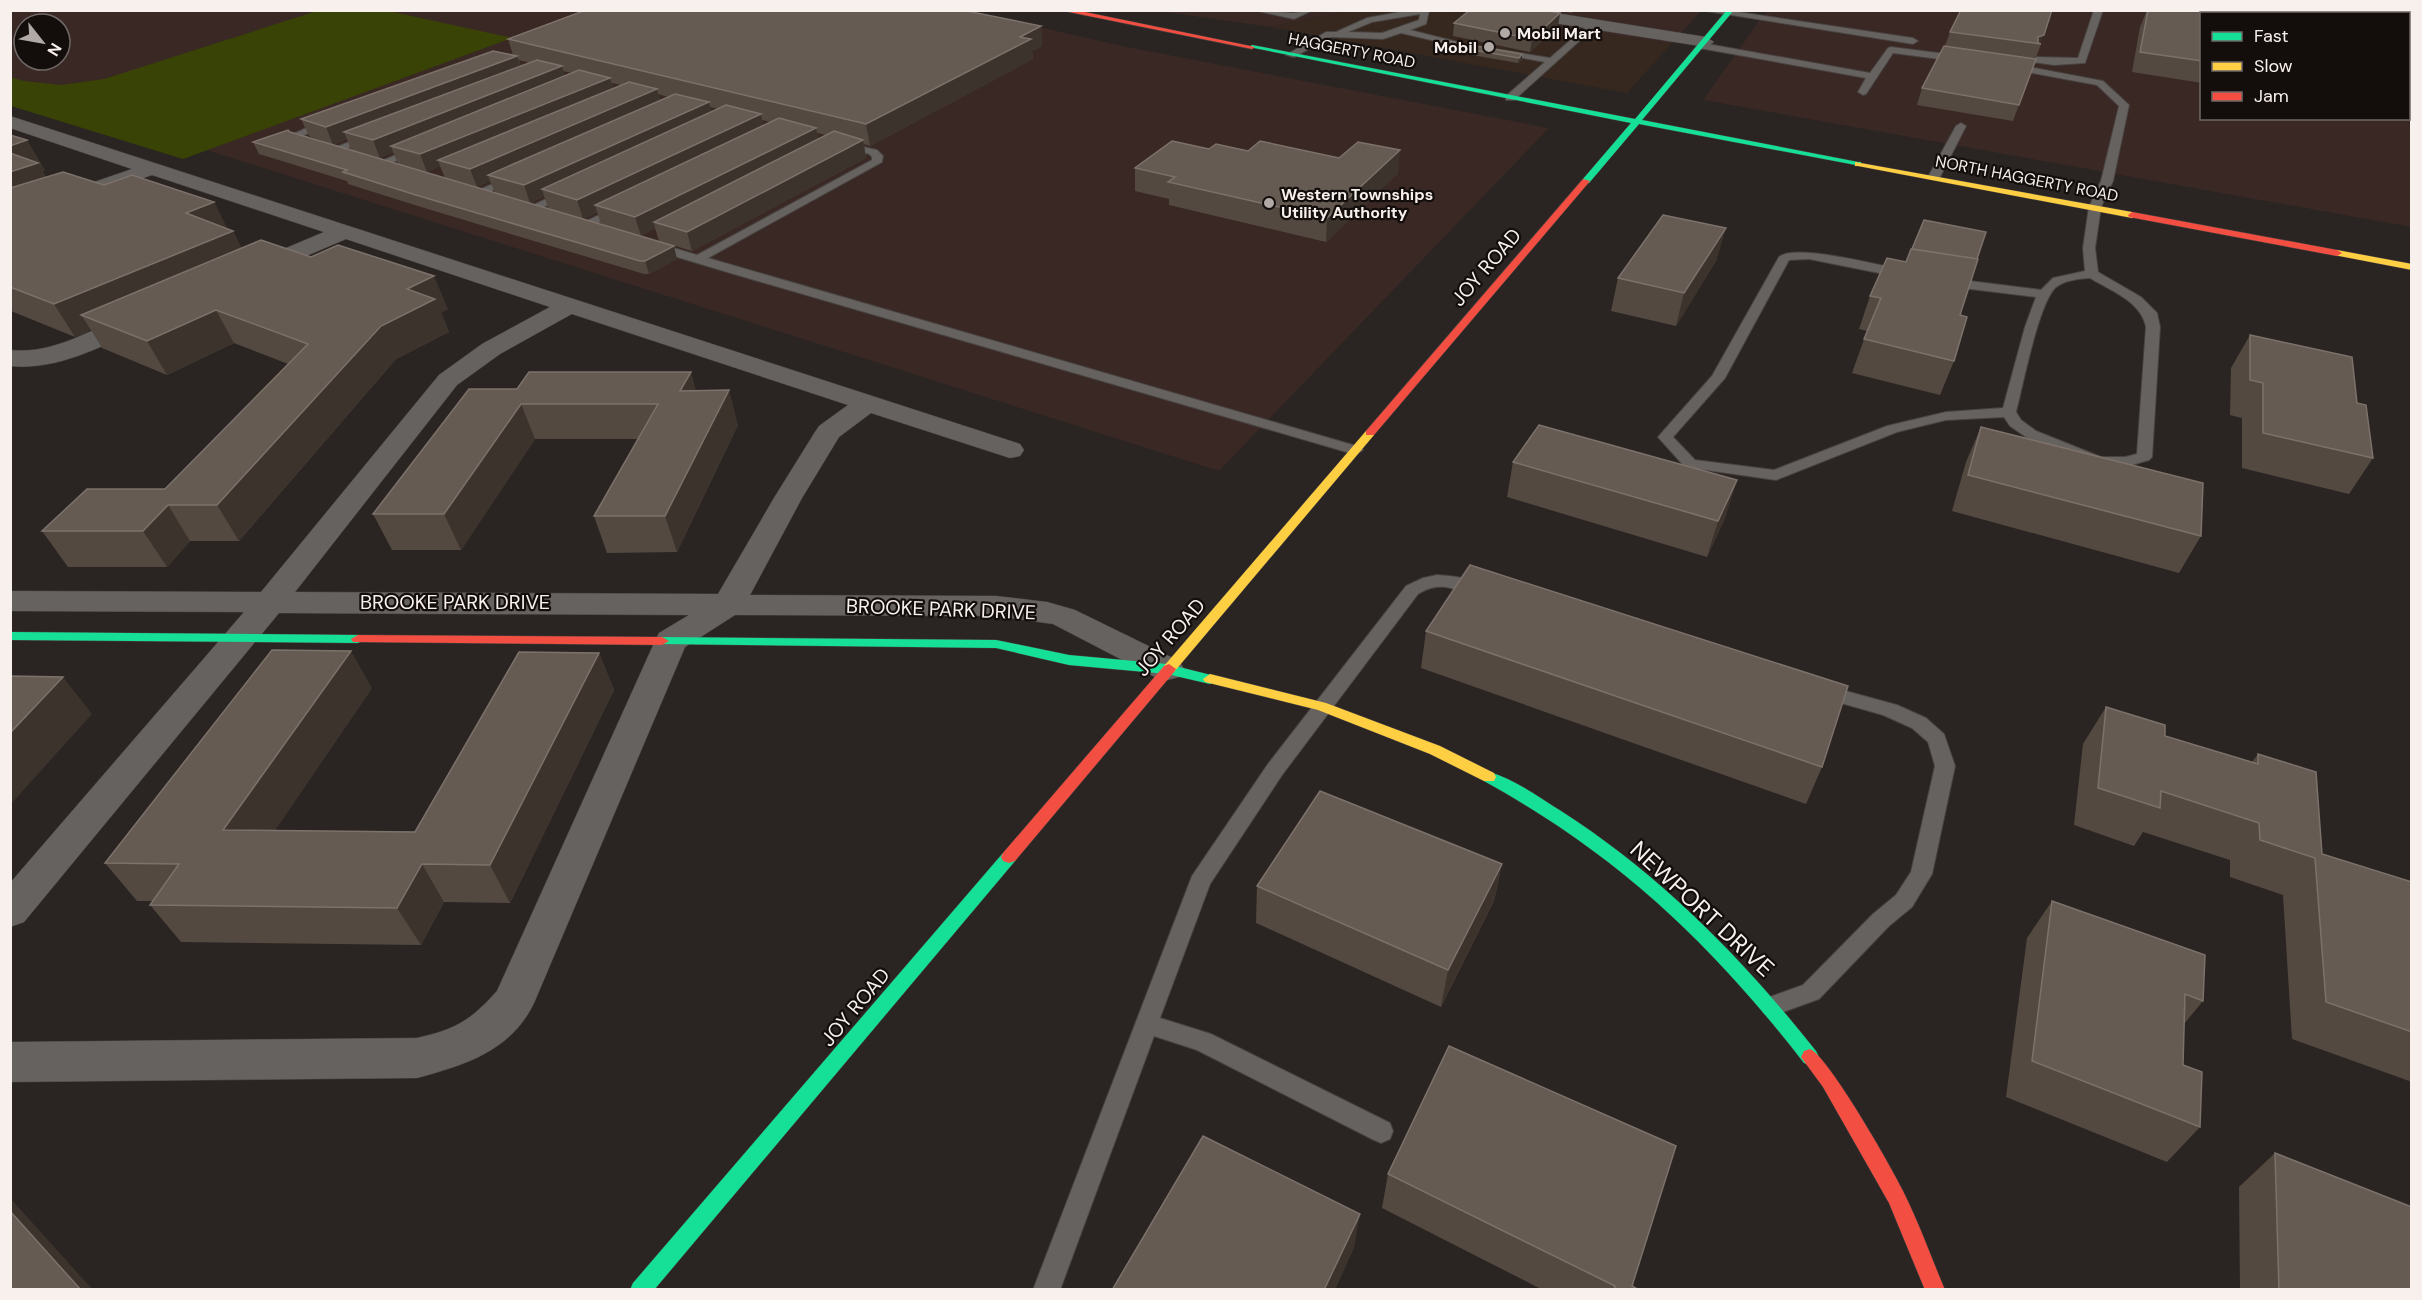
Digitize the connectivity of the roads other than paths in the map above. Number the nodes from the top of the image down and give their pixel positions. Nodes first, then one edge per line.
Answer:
1 (1062, 10) edge
2 (1257, 10) edge
3 (1309, 10) edge
4 (1503, 10) edge
5 (1704, 10) edge
6 (2099, 10) edge
7 (1425, 11) edge
8 (1730, 12) edge
9 (1593, 25) junction
10 (1400, 30) junction
11 (1338, 33) junction
12 (1927, 43) dead end
13 (1704, 44) junction
14 (1477, 47) edge
15 (1488, 49) edge
16 (1291, 55) junction
17 (2019, 57) edge
18 (1553, 61) junction
19 (1976, 62) edge
20 (1998, 65) edge
21 (1872, 76) junction
22 (1863, 92) dead end
23 (1510, 98) junction
24 (342, 116) edge
25 (10, 122) edge
26 (1635, 122) junction
27 (1961, 126) edge
28 (377, 133) edge
29 (434, 142) edge
30 (829, 144) edge
31 (334, 150) junction
32 (352, 156) edge
33 (150, 169) junction
34 (399, 170) edge
35 (531, 170) edge
36 (1934, 177) junction
37 (583, 185) edge
38 (499, 200) edge
39 (636, 200) edge
40 (2095, 207) junction
41 (552, 215) edge
42 (10, 218) edge
43 (604, 231) edge
44 (344, 232) junction
45 (663, 232) edge
46 (698, 259) junction
47 (2412, 267) edge
48 (2092, 274) junction
49 (238, 278) edge
50 (2045, 294) junction
51 (569, 306) junction
52 (161, 311) edge
53 (10, 358) edge
54 (867, 404) junction
55 (2009, 412) junction
56 (1010, 450) dead end
57 (1354, 450) junction
58 (1500, 595) edge
59 (10, 601) edge
60 (270, 601) junction
61 (728, 605) junction
62 (10, 636) edge
63 (242, 637) junction
64 (671, 641) junction
65 (1167, 669) junction
66 (1798, 683) edge
67 (1321, 706) junction
68 (10, 911) edge
69 (1772, 1006) junction
70 (1147, 1024) junction
71 (10, 1062) edge
72 (1381, 1131) dead end
73 (640, 1290) edge
74 (1046, 1290) edge
75 (1935, 1290) edge

1 - 16 street, HAGGERTY ROAD
2 - 3 lane
4 - 9 street
5 - 8 lane
6 - 17 lane
7 - 10 lane
7 - 11 lane
8 - 12 lane
8 - 13 street, JOY ROAD
9 - 13 street
9 - 18 lane
10 - 11 lane
10 - 14 lane
11 - 16 lane
13 - 21 lane
13 - 26 street, JOY ROAD
15 - 18 lane
16 - 23 street, HAGGERTY ROAD
18 - 23 lane
19 - 21 lane
20 - 40 lane
21 - 22 lane
23 - 26 street, HAGGERTY ROAD
24 - 31 lane
25 - 33 street
26 - 36 street, NORTH HAGGERTY ROAD
26 - 57 street, JOY ROAD
27 - 36 lane
28 - 31 lane
29 - 34 lane
30 - 46 lane
31 - 32 lane
33 - 42 street
33 - 44 street
35 - 38 lane
36 - 40 street, NORTH HAGGERTY ROAD
37 - 41 lane
39 - 43 lane
40 - 47 street, NORTH HAGGERTY ROAD
40 - 48 lane
44 - 49 street
44 - 51 street
45 - 46 lane
46 - 57 lane
48 - 50 lane
48 - 55 lane
50 - 55 lane
50 - 55 lane
51 - 54 street
51 - 60 street
52 - 53 street
54 - 56 street
54 - 61 street
57 - 65 street, JOY ROAD
58 - 67 lane
59 - 60 street, BROOKE PARK DRIVE
60 - 61 street, BROOKE PARK DRIVE
60 - 63 street
61 - 64 street
61 - 65 street, BROOKE PARK DRIVE
62 - 63 street, BROOKE PARK DRIVE
63 - 64 street, BROOKE PARK DRIVE
63 - 68 street
64 - 65 street, BROOKE PARK DRIVE
64 - 71 street
65 - 67 street, NEWPORT DRIVE
65 - 73 street, JOY ROAD
66 - 69 lane
67 - 69 street, NEWPORT DRIVE
67 - 70 lane
69 - 75 street, NEWPORT DRIVE
70 - 72 lane
70 - 74 lane

